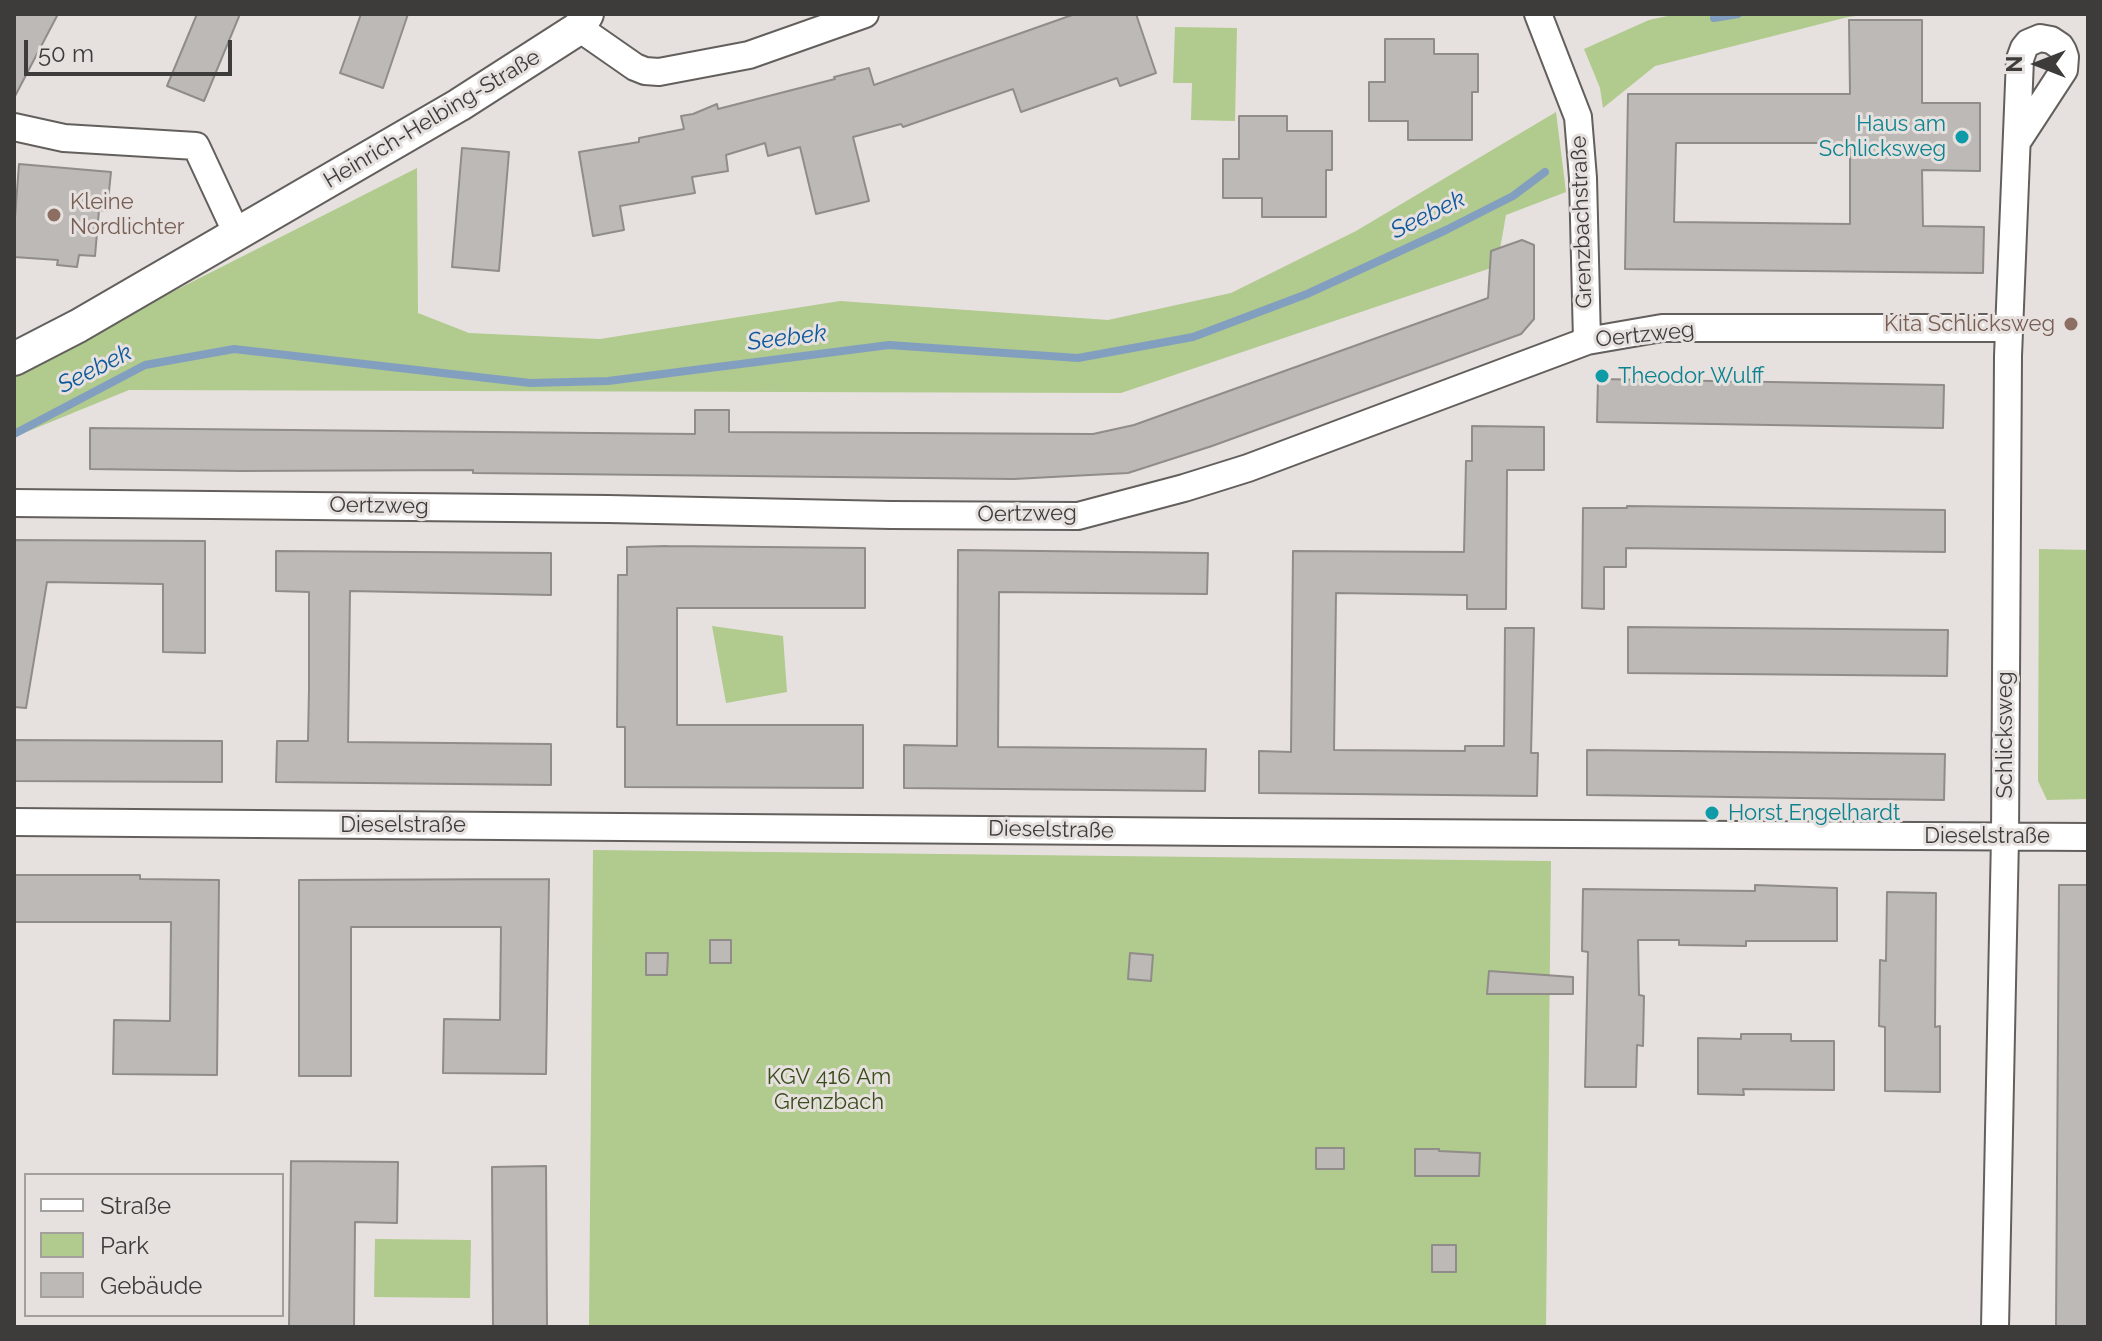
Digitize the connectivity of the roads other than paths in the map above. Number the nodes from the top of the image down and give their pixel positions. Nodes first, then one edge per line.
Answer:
1 (865, 14) edge
2 (1538, 14) edge
3 (583, 21) edge
4 (14, 127) edge
5 (2017, 142) dead end
6 (237, 234) junction
7 (2009, 328) junction
8 (1587, 341) junction
9 (14, 359) edge
10 (14, 503) edge
11 (14, 822) edge
12 (2005, 837) junction
13 (2088, 837) edge
14 (1995, 1327) edge

1 - 3 street, Heinrich-Helbing-Straße
2 - 8 street, Grenzbachstraße
3 - 6 street, Heinrich-Helbing-Straße
4 - 6 street
5 - 7 street, Schlicksweg
6 - 9 street, Heinrich-Helbing-Straße
7 - 8 street, Oertzweg
7 - 12 street, Schlicksweg
8 - 10 street, Oertzweg
11 - 12 street, Dieselstraße
12 - 13 street, Dieselstraße
12 - 14 street, Schlicksweg

